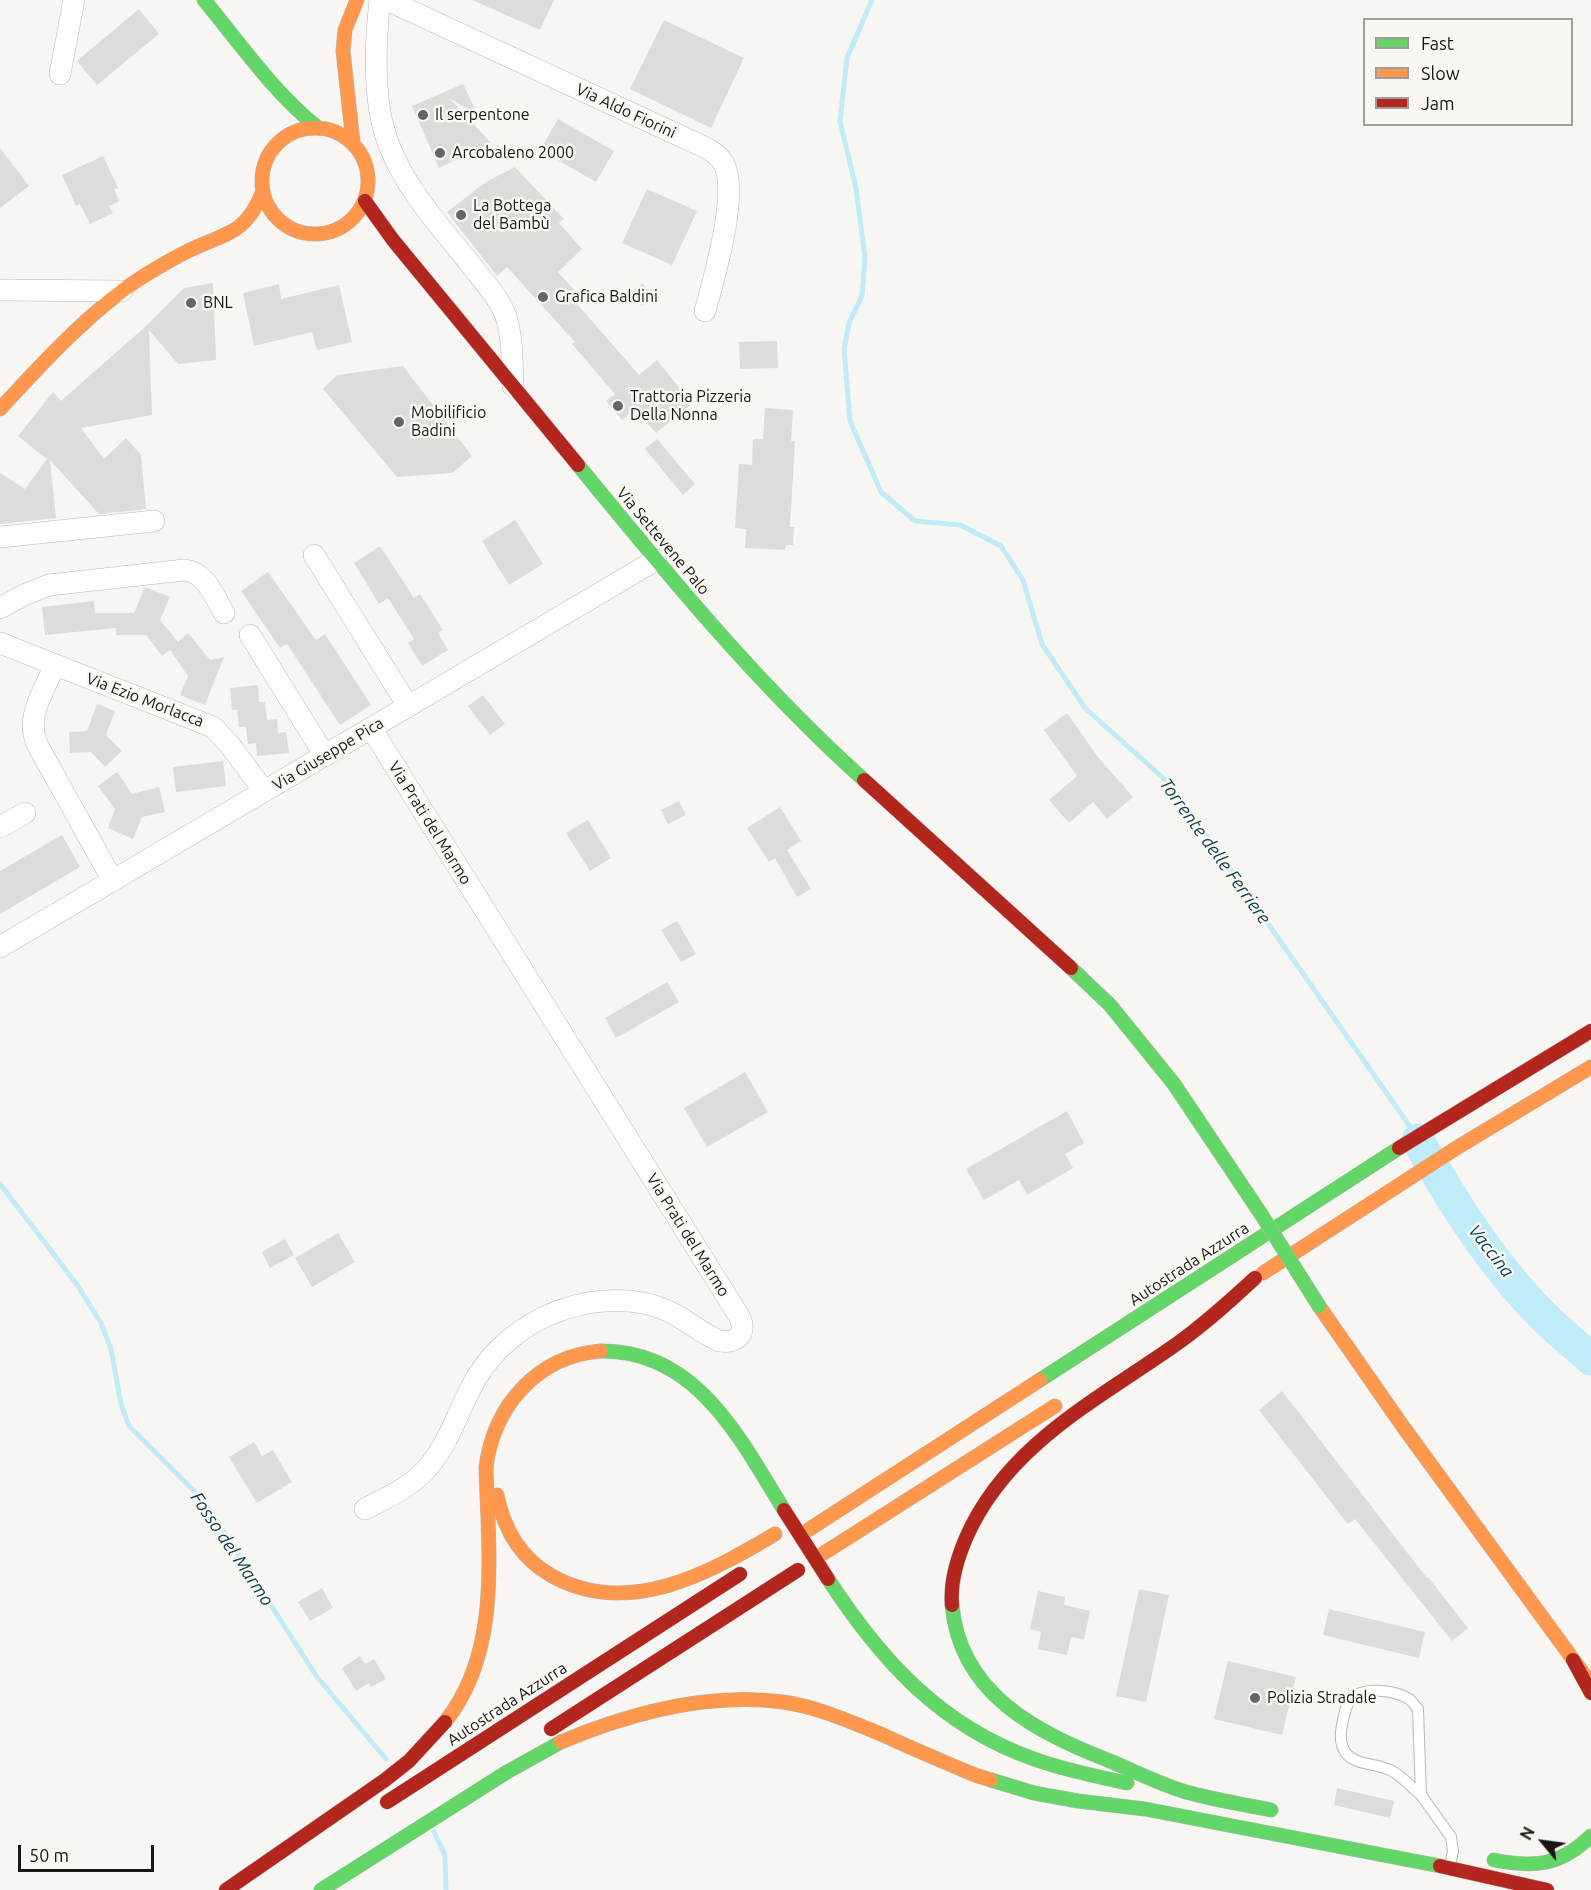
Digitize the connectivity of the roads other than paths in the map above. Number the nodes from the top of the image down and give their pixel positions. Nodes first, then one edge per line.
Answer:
1 (74, 0) edge
2 (204, 0) edge
3 (357, 0) edge
4 (380, 0) edge
5 (387, 0) edge
6 (60, 74) dead end
7 (273, 83) junction
8 (347, 97) junction
9 (320, 128) junction
10 (281, 139) junction
11 (353, 142) junction
12 (263, 191) junction
13 (364, 201) junction
14 (346, 225) junction
15 (290, 228) junction
16 (265, 230) dead end
17 (251, 234) dead end
18 (226, 236) junction
19 (393, 240) junction
20 (0, 290) edge
21 (122, 291) junction
22 (705, 311) dead end
23 (513, 386) junction
24 (0, 409) edge
25 (154, 521) dead end
26 (0, 537) edge
27 (314, 555) dead end
28 (656, 560) junction
29 (0, 608) edge
30 (224, 613) dead end
31 (250, 634) dead end
32 (0, 643) edge
33 (56, 665) junction
34 (408, 706) junction
35 (371, 728) junction
36 (325, 756) junction
37 (264, 791) junction
38 (25, 813) dead end
39 (0, 827) edge
40 (113, 881) junction
41 (0, 947) edge
42 (1591, 1031) edge
43 (1591, 1067) edge
44 (1255, 1278) junction
45 (1144, 1313) junction
46 (1155, 1342) dead end
47 (1065, 1399) dead end
48 (902, 1453) dead end
49 (365, 1509) dead end
50 (808, 1530) dead end
51 (775, 1534) dead end
52 (824, 1553) dead end
53 (753, 1565) dead end
54 (798, 1570) dead end
55 (823, 1581) junction
56 (1573, 1660) junction
57 (1591, 1684) edge
58 (1591, 1693) edge
59 (543, 1735) dead end
60 (523, 1747) dead end
61 (1188, 1792) junction
62 (1421, 1795) junction
63 (376, 1809) dead end
64 (438, 1809) junction
65 (1146, 1809) junction
66 (1280, 1812) dead end
67 (414, 1825) junction
68 (1591, 1836) edge
69 (1434, 1847) dead end
70 (1465, 1854) junction
71 (1530, 1866) junction
72 (1570, 1867) dead end
73 (1449, 1868) junction
74 (226, 1890) edge
75 (303, 1890) edge
76 (321, 1890) edge
77 (1547, 1890) edge

1 - 6 street
2 - 7 main road
3 - 8 main road
4 - 23 street
5 - 22 street, Via Aldo Fiorini
7 - 9 main road
7 - 10 main road
8 - 9 main road
8 - 11 main road
9 - 10 main road
9 - 11 main road
10 - 12 main road
11 - 13 main road
12 - 15 main road
12 - 18 main road
13 - 14 main road
13 - 19 main road, Via Settevene Palo
14 - 15 main road
14 - 19 main road
15 - 16 main road
17 - 18 main road
18 - 21 main road
19 - 23 main road, Via Settevene Palo
20 - 21 street
21 - 24 main road
23 - 28 main road, Via Settevene Palo
25 - 26 street
27 - 34 street
28 - 34 street, Via Giuseppe Pica
28 - 56 main road, Via Settevene Palo, bridge
29 - 30 street
31 - 36 street
32 - 33 street, Via Ezio Morlacca
33 - 37 street, Via Ezio Morlacca
33 - 40 street
34 - 35 street, Via Giuseppe Pica
35 - 36 street, Via Giuseppe Pica
35 - 49 street, Via Prati del Marmo
36 - 37 street, Via Giuseppe Pica
37 - 40 street, Via Giuseppe Pica
38 - 39 street
40 - 41 street, Via Giuseppe Pica
42 - 45 main road, Autostrada Azzurra
43 - 44 main road
44 - 46 main road
44 - 61 main road
45 - 48 main road
45 - 50 main road, Autostrada Azzurra
47 - 52 main road
51 - 55 main road
53 - 63 main road, Autostrada Azzurra
54 - 59 main road
55 - 61 main road
55 - 65 main road
55 - 74 main road, bridge
56 - 57 main road
56 - 58 main road
60 - 64 main road
61 - 66 main road
62 - 62 lane
62 - 70 lane
64 - 65 main road
64 - 67 main road
65 - 73 main road
67 - 75 main road
67 - 76 main road
68 - 71 main road
69 - 70 main road
70 - 71 main road
70 - 73 lane
71 - 72 main road
73 - 77 main road

